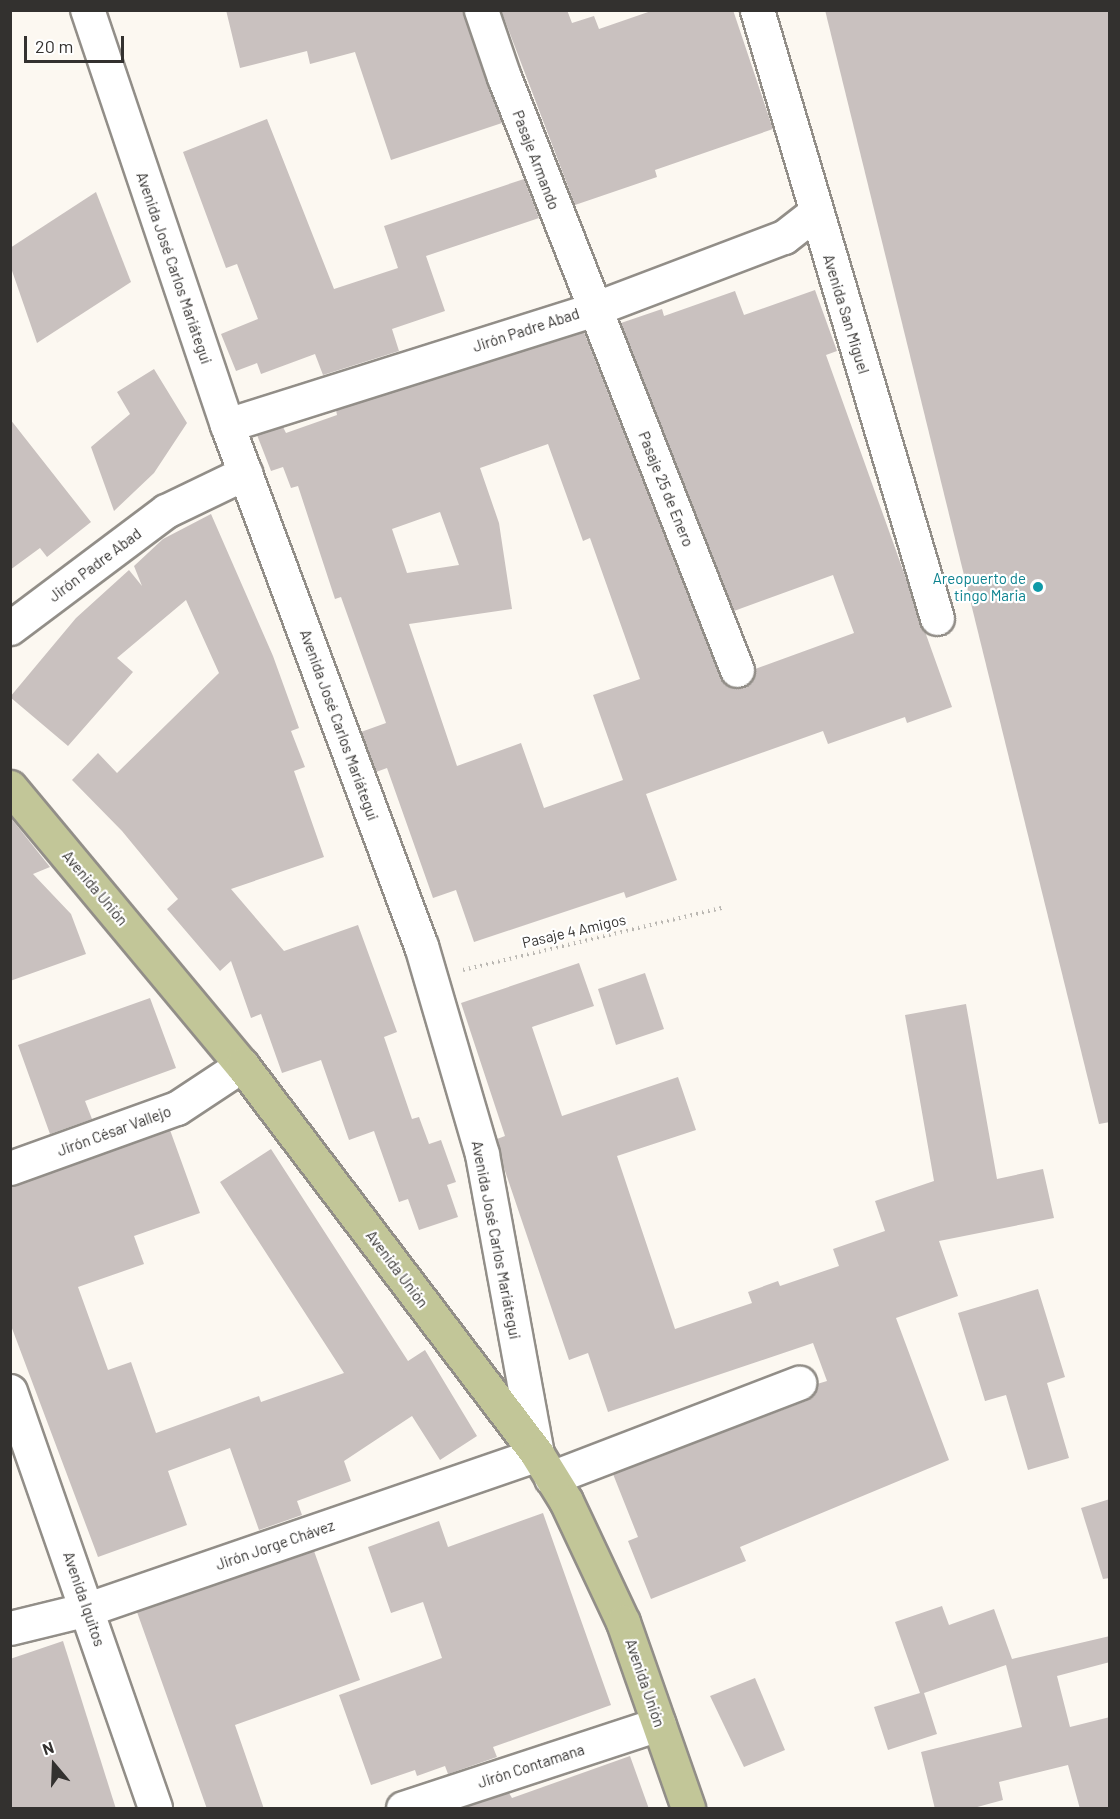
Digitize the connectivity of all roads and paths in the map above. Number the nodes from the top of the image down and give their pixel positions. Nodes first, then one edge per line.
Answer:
1 (87, 10) edge
2 (482, 10) edge
3 (757, 10) edge
4 (816, 212) junction
5 (594, 309) junction
6 (227, 425) junction
7 (245, 473) junction
8 (937, 618) dead end
9 (10, 628) edge
10 (737, 670) dead end
11 (10, 787) edge
12 (725, 907) dead end
13 (430, 978) junction
14 (242, 1065) junction
15 (10, 1168) edge
16 (799, 1383) dead end
17 (10, 1390) edge
18 (544, 1466) junction
19 (88, 1609) junction
20 (10, 1628) edge
21 (659, 1724) junction
22 (155, 1809) edge
23 (403, 1809) edge
24 (688, 1809) edge

1 - 6 street, Avenida José Carlos Mariátegui
2 - 5 street, Pasaje Armando
3 - 4 street, Avenida San Miguel
4 - 5 street, Jirón Padre Abad
4 - 8 street, Avenida San Miguel
5 - 6 street, Jirón Padre Abad
5 - 10 street, Pasaje 25 de Enero
6 - 7 street, Avenida José Carlos Mariátegui
7 - 9 street, Jirón Padre Abad
7 - 13 street, Avenida José Carlos Mariátegui
11 - 14 main road, Avenida Unión
12 - 13 path, Pasaje 4 Amigos
13 - 18 street, Avenida José Carlos Mariátegui
14 - 15 street, Jirón César Vallejo
14 - 18 main road, Avenida Unión
16 - 18 street, Jirón Jorge Chávez
17 - 19 street, Avenida Iquitos
18 - 19 street, Jirón Jorge Chávez
18 - 21 main road, Avenida Unión
19 - 20 street, Jirón Jorge Chávez
19 - 22 street, Avenida Iquitos
21 - 23 street, Jirón Contamana
21 - 24 main road, Avenida Unión

